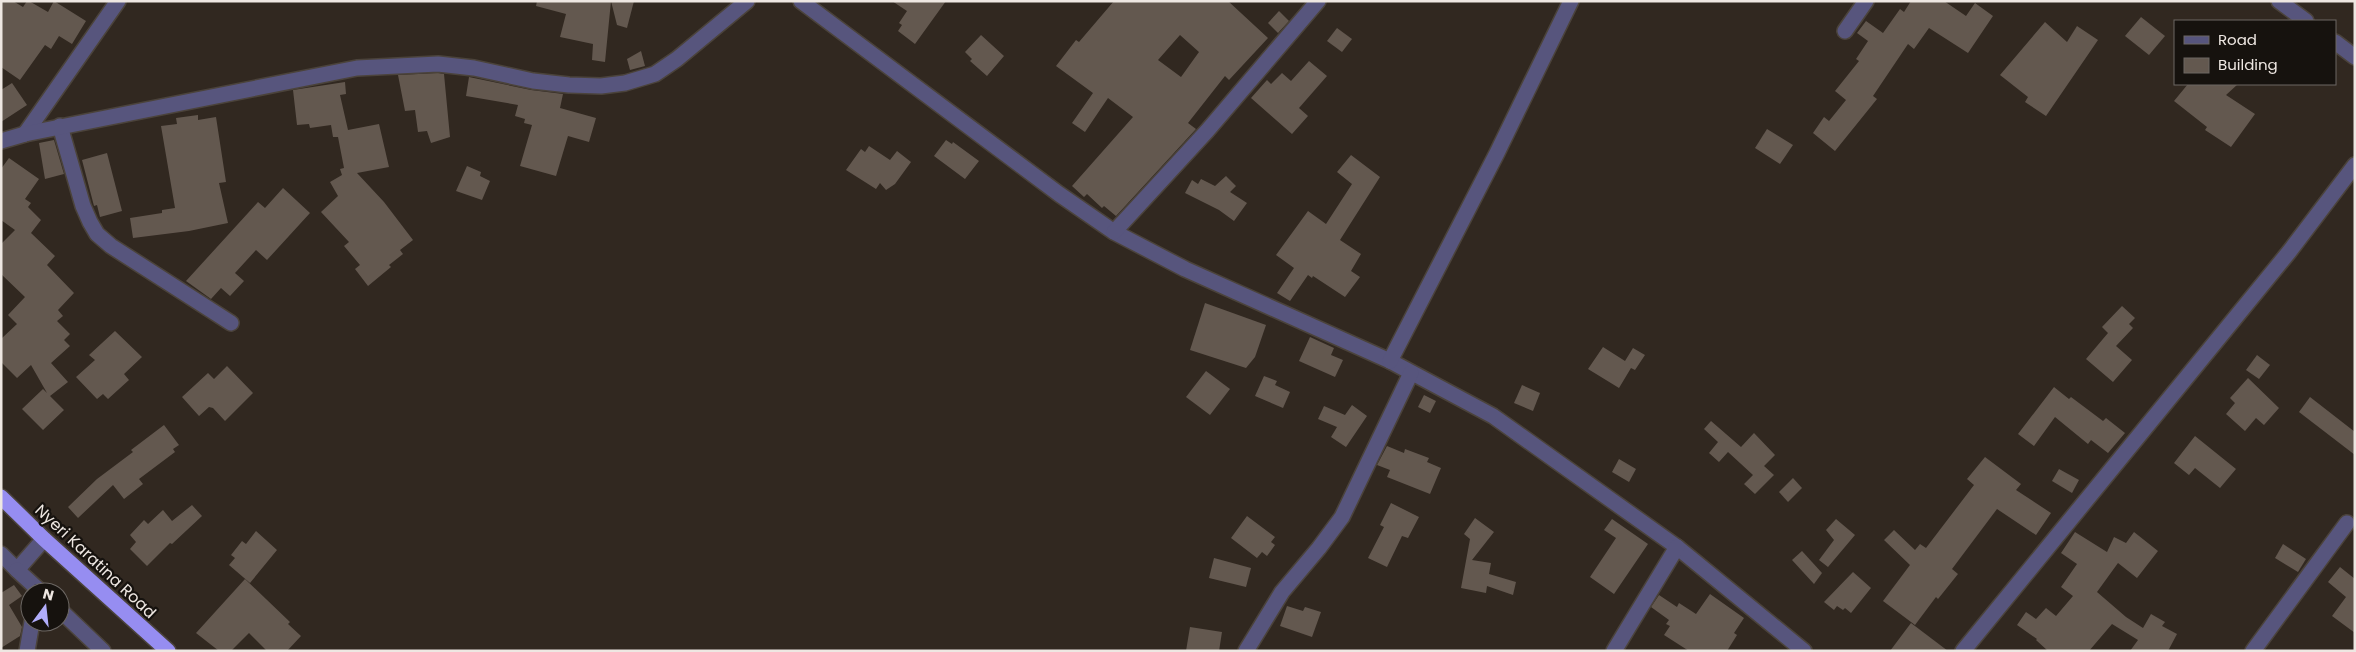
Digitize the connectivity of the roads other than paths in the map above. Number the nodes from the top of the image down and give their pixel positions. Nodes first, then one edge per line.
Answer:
1 (118, 1) edge
2 (747, 1) edge
3 (801, 1) edge
4 (1318, 1) edge
5 (1571, 1) edge
6 (1866, 1) edge
7 (2279, 1) edge
8 (2305, 20) edge
9 (1845, 31) dead end
10 (2336, 43) edge
11 (2355, 57) edge
12 (60, 126) junction
13 (25, 134) junction
14 (1, 141) edge
15 (2355, 165) edge
16 (1114, 232) junction
17 (231, 323) dead end
18 (1390, 361) junction
19 (1411, 372) junction
20 (1, 497) edge
21 (2346, 523) dead end
22 (44, 539) junction
23 (1677, 547) junction
24 (1, 554) edge
25 (17, 570) junction
26 (30, 582) edge
27 (70, 620) edge
28 (31, 632) edge
29 (28, 651) edge
30 (103, 651) edge
31 (168, 651) edge
32 (1246, 651) edge
33 (1614, 651) edge
34 (1804, 651) edge
35 (1963, 651) edge
36 (2254, 651) edge

1 - 13 street
2 - 12 street
3 - 16 street
4 - 16 street
5 - 18 street
6 - 9 street
7 - 8 street
10 - 11 street
12 - 13 street
12 - 17 street
13 - 14 street
15 - 35 street
16 - 18 street
18 - 19 street
19 - 23 street
19 - 32 street
20 - 22 highway, Nyeri Karatina Road
21 - 36 street
22 - 25 street
22 - 31 highway, Nyeri Karatina Road
23 - 33 street
23 - 34 street
24 - 25 street
25 - 26 street
27 - 30 street
28 - 29 street

